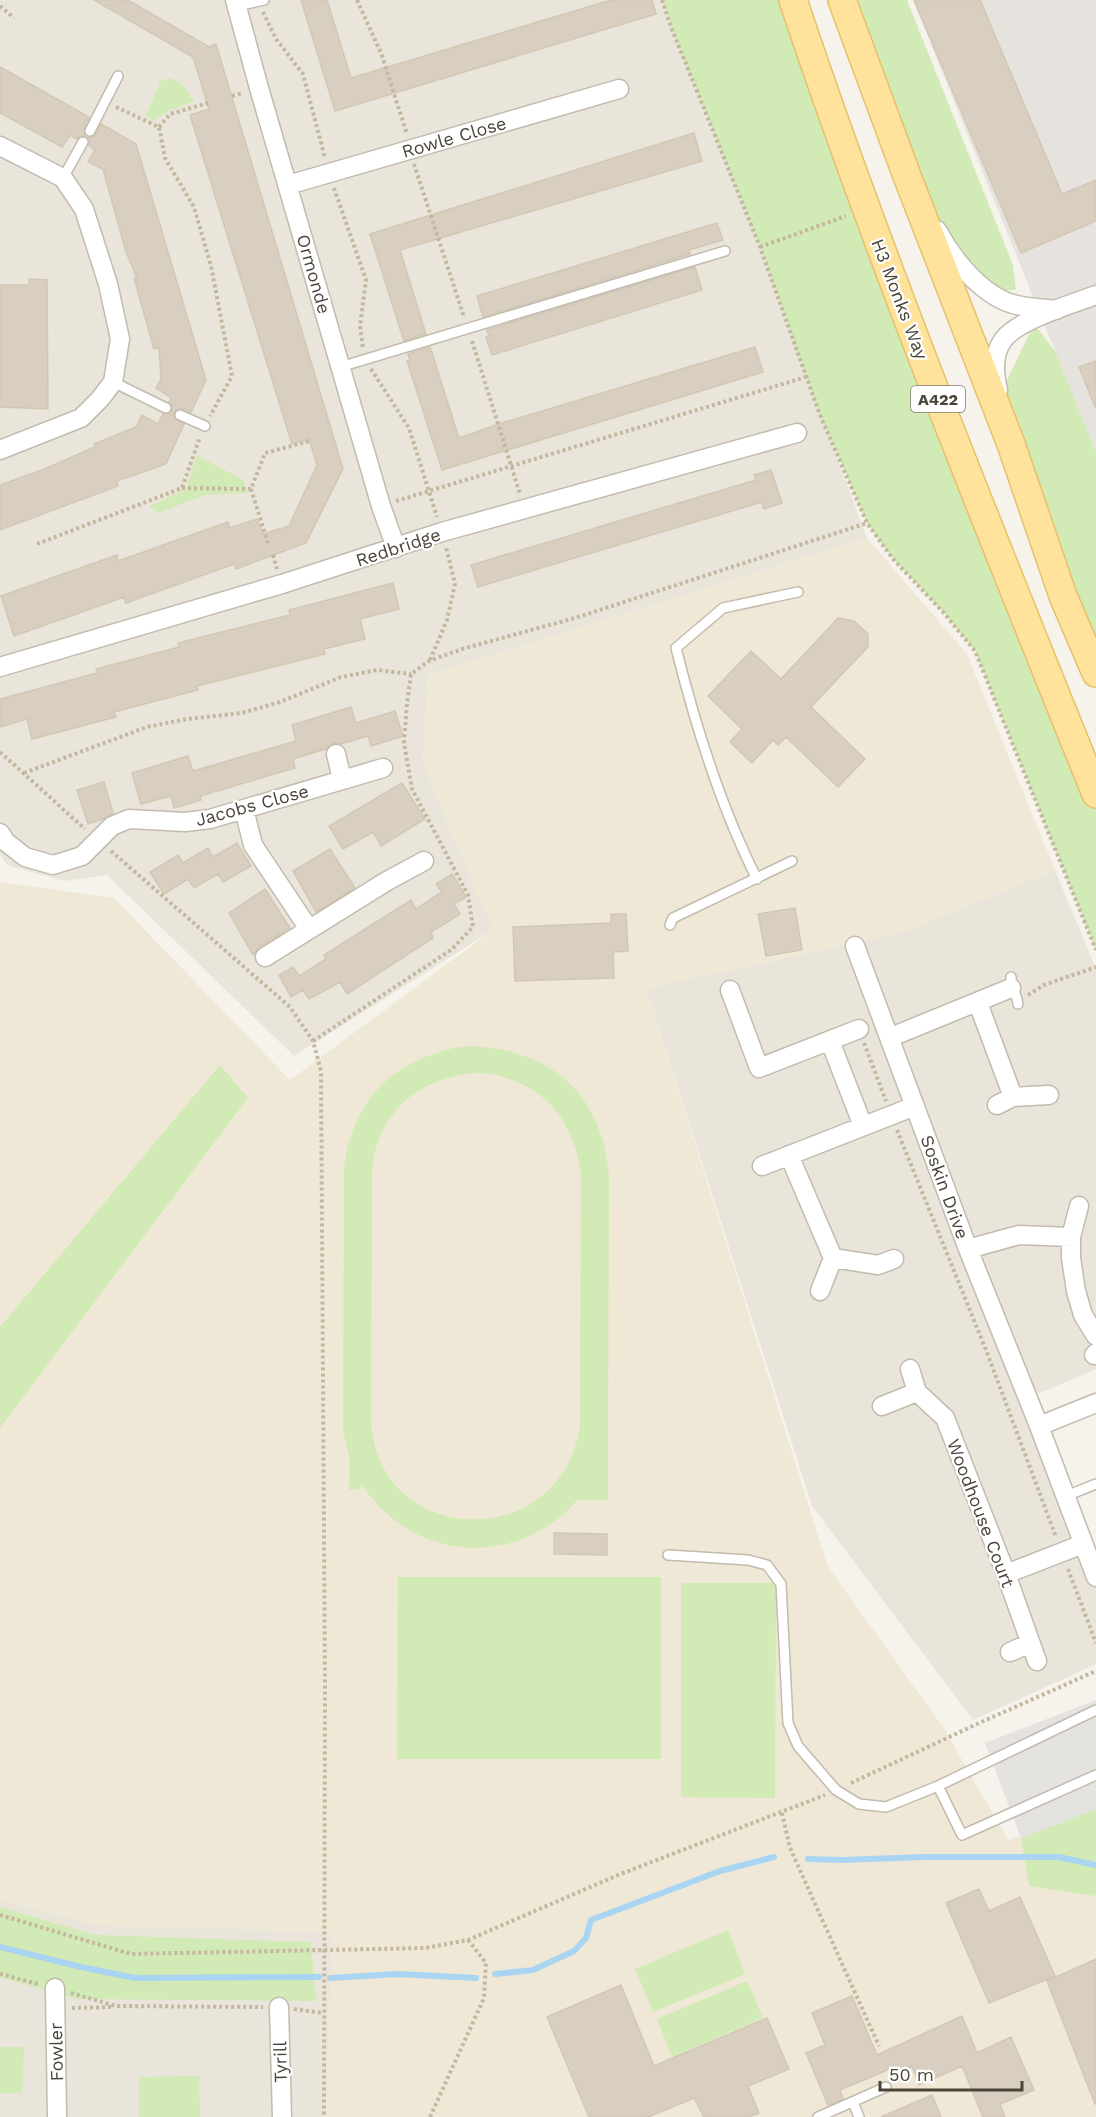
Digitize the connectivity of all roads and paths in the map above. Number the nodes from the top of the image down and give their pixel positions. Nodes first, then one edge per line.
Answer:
1 (357, 0) edge
2 (663, 0) edge
3 (794, 0) edge
4 (842, 0) edge
5 (261, 1) edge
6 (236, 3) edge
7 (0, 6) edge
8 (14, 18) dead end
9 (118, 76) dead end
10 (619, 89) dead end
11 (104, 102) junction
12 (207, 103) dead end
13 (159, 127) junction
14 (90, 131) dead end
15 (83, 142) dead end
16 (0, 146) edge
17 (409, 150) junction
18 (329, 174) junction
19 (907, 176) junction
20 (63, 178) junction
21 (288, 185) junction
22 (843, 207) dead end
23 (760, 247) junction
24 (724, 251) dead end
25 (1096, 295) edge
26 (1056, 310) junction
27 (468, 328) junction
28 (365, 360) junction
29 (340, 367) junction
30 (806, 377) junction
31 (112, 382) junction
32 (166, 408) dead end
33 (180, 415) dead end
34 (205, 426) junction
35 (797, 433) dead end
36 (310, 441) dead end
37 (1011, 444) junction
38 (0, 450) edge
39 (511, 467) junction
40 (182, 488) junction
41 (251, 489) junction
42 (429, 492) junction
43 (381, 506) junction
44 (526, 509) junction
45 (867, 523) junction
46 (442, 532) junction
47 (268, 543) dead end
48 (37, 544) dead end
49 (396, 548) junction
50 (798, 592) dead end
51 (429, 661) junction
52 (0, 667) edge
53 (411, 674) junction
54 (1096, 674) edge
55 (0, 752) edge
56 (336, 754) dead end
57 (383, 768) dead end
58 (24, 773) junction
59 (342, 779) junction
60 (1096, 794) edge
61 (244, 809) junction
62 (0, 833) edge
63 (99, 841) junction
64 (424, 861) dead end
65 (792, 861) dead end
66 (757, 879) junction
67 (670, 925) dead end
68 (309, 928) junction
69 (855, 946) dead end
70 (1096, 950) edge
71 (265, 957) dead end
72 (1096, 967) edge
73 (730, 990) dead end
74 (1014, 992) joint
75 (978, 1003) junction
76 (859, 1029) joint
77 (891, 1037) junction
78 (313, 1041) junction
79 (830, 1041) junction
80 (1049, 1095) dead end
81 (915, 1106) junction
82 (891, 1116) junction
83 (863, 1126) junction
84 (789, 1155) junction
85 (762, 1166) dead end
86 (1079, 1206) dead end
87 (1071, 1237) junction
88 (968, 1249) junction
89 (833, 1258) junction
90 (894, 1259) dead end
91 (820, 1291) dead end
92 (1096, 1336) edge
93 (909, 1369) dead end
94 (917, 1392) junction
95 (1096, 1403) edge
96 (882, 1406) dead end
97 (1039, 1426) junction
98 (1096, 1484) edge
99 (1066, 1496) junction
100 (1083, 1544) junction
101 (1062, 1553) junction
102 (668, 1556) dead end
103 (1006, 1574) junction
104 (1096, 1577) edge
105 (1096, 1642) edge
106 (1030, 1643) junction
107 (1010, 1653) dead end
108 (1037, 1661) dead end
109 (1096, 1671) edge
110 (1096, 1710) edge
111 (1096, 1775) edge
112 (938, 1786) junction
113 (836, 1790) junction
114 (782, 1813) junction
115 (0, 1915) edge
116 (468, 1940) junction
117 (324, 1950) junction
118 (0, 1974) edge
119 (55, 1988) junction
120 (116, 2007) junction
121 (279, 2007) junction
122 (55, 2008) junction
123 (323, 2013) junction
124 (879, 2046) dead end
125 (886, 2087) dead end
126 (853, 2102) junction
127 (57, 2117) edge
128 (282, 2117) edge
129 (324, 2117) edge
130 (430, 2117) edge
131 (818, 2117) edge
132 (859, 2117) edge

1 - 17 path
2 - 23 path
3 - 60 main road, H3 Monks Way / A422
4 - 19 main road, A422
5 - 6 lane
5 - 18 path
6 - 21 street, Ormonde
7 - 8 path
9 - 11 lane
10 - 17 street, Rowle Close
11 - 13 path
11 - 14 lane
12 - 13 path
13 - 34 path
15 - 20 lane
16 - 20 street
17 - 18 street, Rowle Close
17 - 27 path
18 - 21 street, Rowle Close
18 - 28 path
19 - 26 street
19 - 37 main road, A422
20 - 31 street
21 - 29 street, Ormonde
22 - 23 path
23 - 30 path
24 - 27 lane
25 - 26 street
26 - 37 street
27 - 28 lane
27 - 39 path
28 - 29 lane
28 - 42 path
29 - 43 street, Ormonde
30 - 39 path
30 - 45 path
31 - 32 lane
31 - 38 street
33 - 34 lane
34 - 40 path
35 - 44 street, Redbridge
36 - 41 path
37 - 54 main road, A422
39 - 42 path
39 - 44 path
40 - 41 path
40 - 48 path
41 - 47 path
42 - 43 path
42 - 46 path
43 - 49 street, Ormonde
44 - 46 street, Redbridge
45 - 51 path
45 - 70 path
46 - 49 street, Redbridge
46 - 51 path
49 - 52 street, Redbridge
50 - 66 lane
51 - 53 path
53 - 58 path
53 - 78 path
55 - 58 path
56 - 59 street
57 - 59 street, Jacobs Close
58 - 63 path
59 - 61 street, Jacobs Close
61 - 63 street, Jacobs Close
61 - 68 street
62 - 63 street, Jacobs Close
63 - 78 path
64 - 68 street
65 - 66 lane
66 - 67 lane
68 - 71 street
69 - 77 street, Soskin Drive
72 - 74 path
73 - 79 street
74 - 75 street
75 - 77 street
75 - 80 street
76 - 79 street
76 - 82 path
77 - 81 street, Soskin Drive
78 - 117 path
79 - 83 street
81 - 82 street
81 - 88 street, Soskin Drive
82 - 83 street
82 - 101 path
83 - 84 street
84 - 85 street
84 - 89 street
86 - 87 street
87 - 88 street
87 - 92 street
88 - 97 street, Soskin Drive
89 - 90 street
89 - 91 street
93 - 94 street, Woodhouse Court
94 - 96 street
94 - 103 street, Woodhouse Court
95 - 97 street
97 - 99 street, Soskin Drive
98 - 99 lane
99 - 100 street, Soskin Drive
100 - 101 street
100 - 104 street, Soskin Drive
101 - 103 street
101 - 105 path
102 - 113 lane
103 - 106 street, Woodhouse Court
106 - 107 street
106 - 108 street, Woodhouse Court
109 - 113 path
110 - 112 lane
111 - 112 lane
112 - 113 lane
113 - 114 path
114 - 116 path
114 - 124 path
115 - 117 path
116 - 117 path
116 - 130 path
117 - 123 path
118 - 119 path
119 - 120 path
119 - 122 street, Fowler
120 - 121 path
120 - 122 path
121 - 123 path
121 - 128 street, Tyrill
122 - 127 street, Fowler
123 - 129 path
125 - 126 lane
126 - 131 lane
126 - 132 lane

